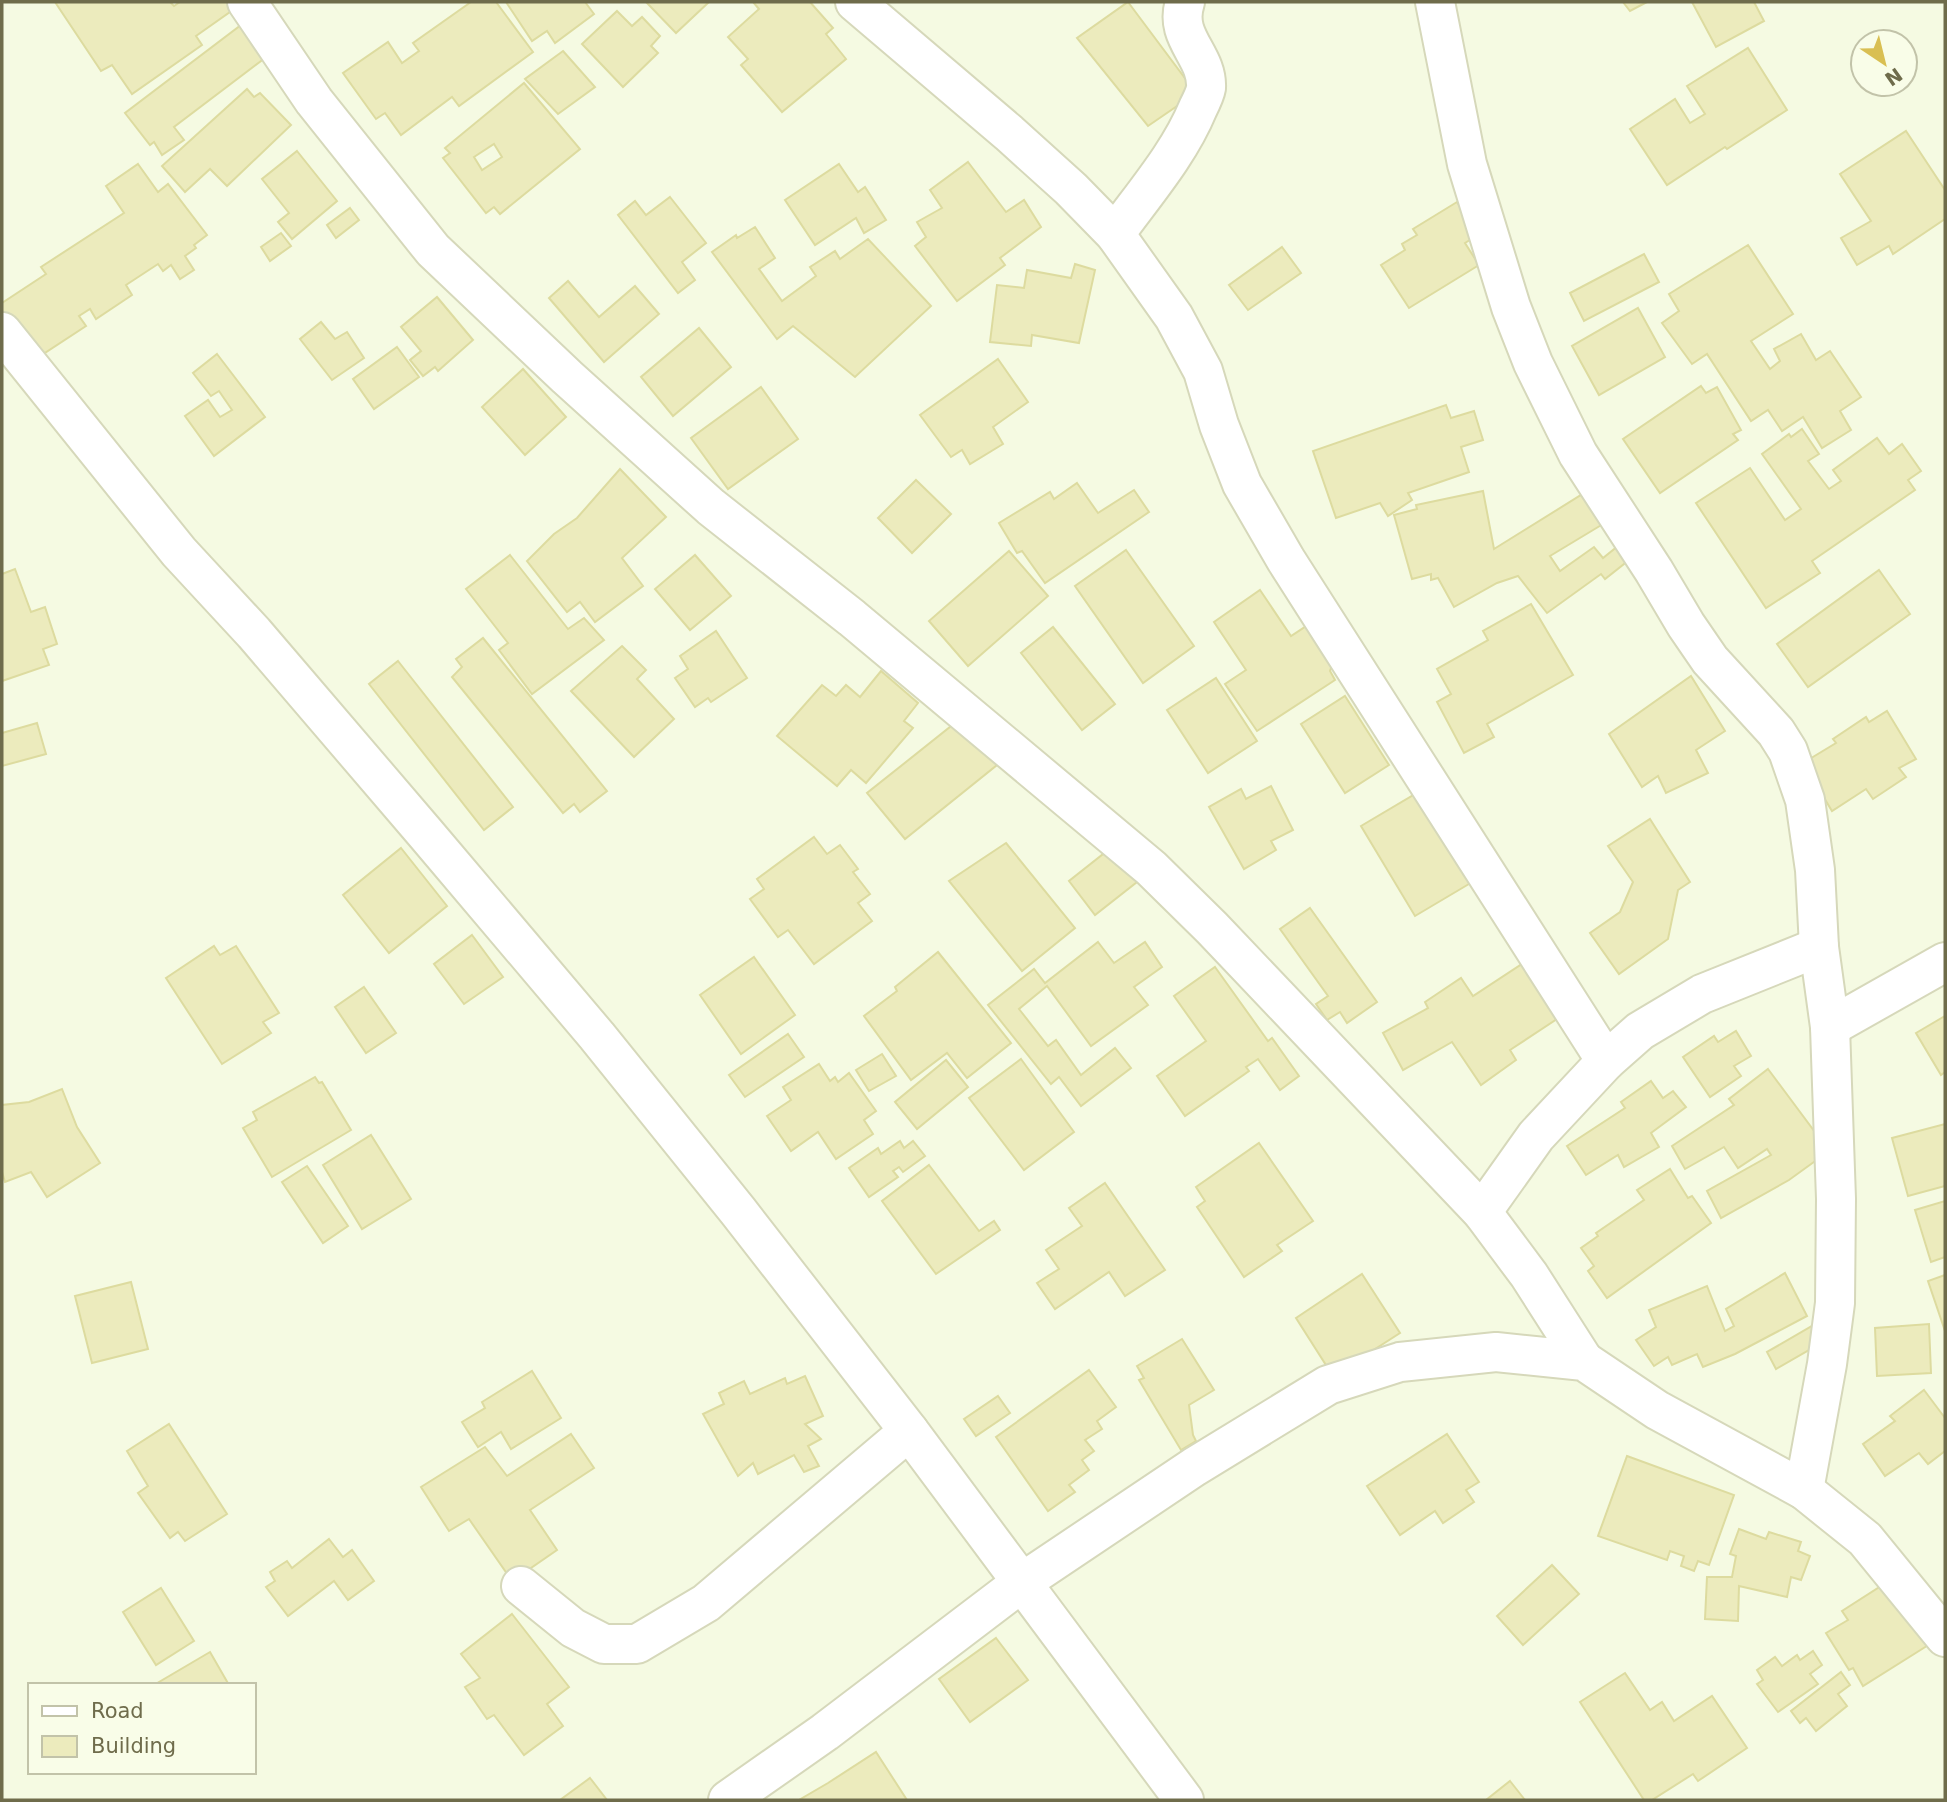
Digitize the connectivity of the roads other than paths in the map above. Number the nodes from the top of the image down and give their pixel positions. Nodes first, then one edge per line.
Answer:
1 (247, 2) edge
2 (855, 2) edge
3 (1185, 2) edge
4 (1435, 2) edge
5 (1115, 234) junction
6 (2, 332) edge
7 (1819, 947) junction
8 (1945, 962) edge
9 (1830, 1027) junction
10 (1606, 1061) junction
11 (1482, 1212) junction
12 (1584, 1361) junction
13 (908, 1431) junction
14 (1804, 1490) junction
15 (1021, 1583) junction
16 (521, 1586) dead end
17 (1945, 1637) edge
18 (728, 1800) edge
19 (1184, 1800) edge

1 - 11 street
2 - 5 street
3 - 5 street
4 - 7 street
5 - 10 street
6 - 13 street
7 - 9 street
7 - 10 street
8 - 9 street
9 - 14 street
10 - 11 street
11 - 12 street
12 - 14 street
12 - 15 street
13 - 15 street
13 - 16 street
14 - 17 street
15 - 18 street
15 - 19 street

